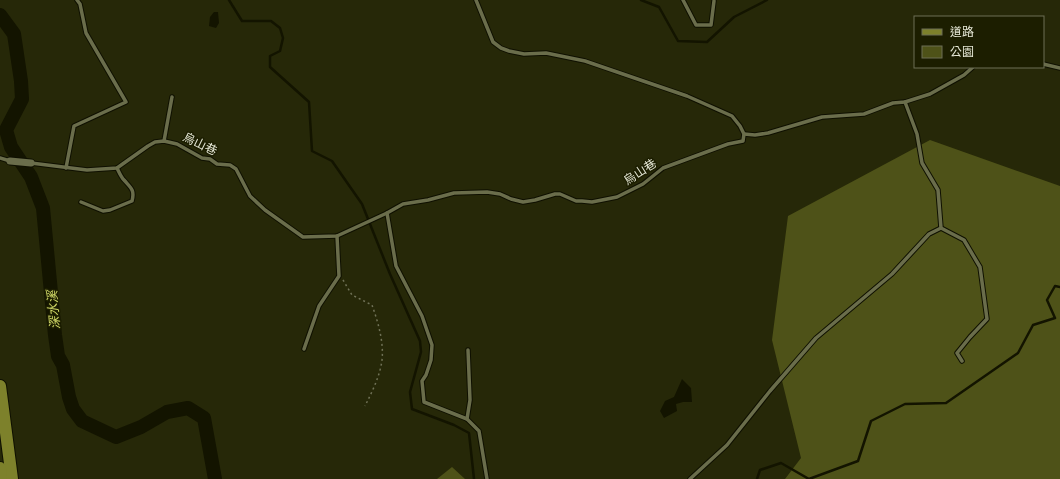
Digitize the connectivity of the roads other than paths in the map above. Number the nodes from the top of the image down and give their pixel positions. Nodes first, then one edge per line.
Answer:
1 (76, 0) edge
2 (476, 0) edge
3 (683, 0) edge
4 (714, 1) edge
5 (1044, 64) edge
6 (972, 68) edge
7 (1060, 68) edge
8 (172, 97) dead end
9 (905, 102) junction
10 (744, 134) junction
11 (164, 141) junction
12 (0, 158) edge
13 (10, 161) joint
14 (31, 163) joint
15 (66, 168) junction
16 (117, 168) junction
17 (81, 202) dead end
18 (387, 213) junction
19 (941, 228) junction
20 (337, 236) junction
21 (304, 349) dead end
22 (468, 350) dead end
23 (962, 361) dead end
24 (0, 386) edge
25 (467, 419) junction
26 (0, 468) edge
27 (1, 479) edge
28 (12, 479) edge
29 (487, 479) edge
30 (690, 479) edge

1 - 15 lane
2 - 10 lane
3 - 4 lane
5 - 7 lane
6 - 9 lane
8 - 11 lane
9 - 10 lane
9 - 19 lane
10 - 18 lane, 烏山巷
11 - 16 lane, 烏山巷
11 - 20 lane, 烏山巷
12 - 13 lane
13 - 14 street
14 - 15 lane
15 - 16 lane
16 - 17 lane
18 - 20 lane, 烏山巷
18 - 25 lane
19 - 23 lane
19 - 30 lane
20 - 21 lane
22 - 25 lane
24 - 28 main road
25 - 29 lane
26 - 27 main road

